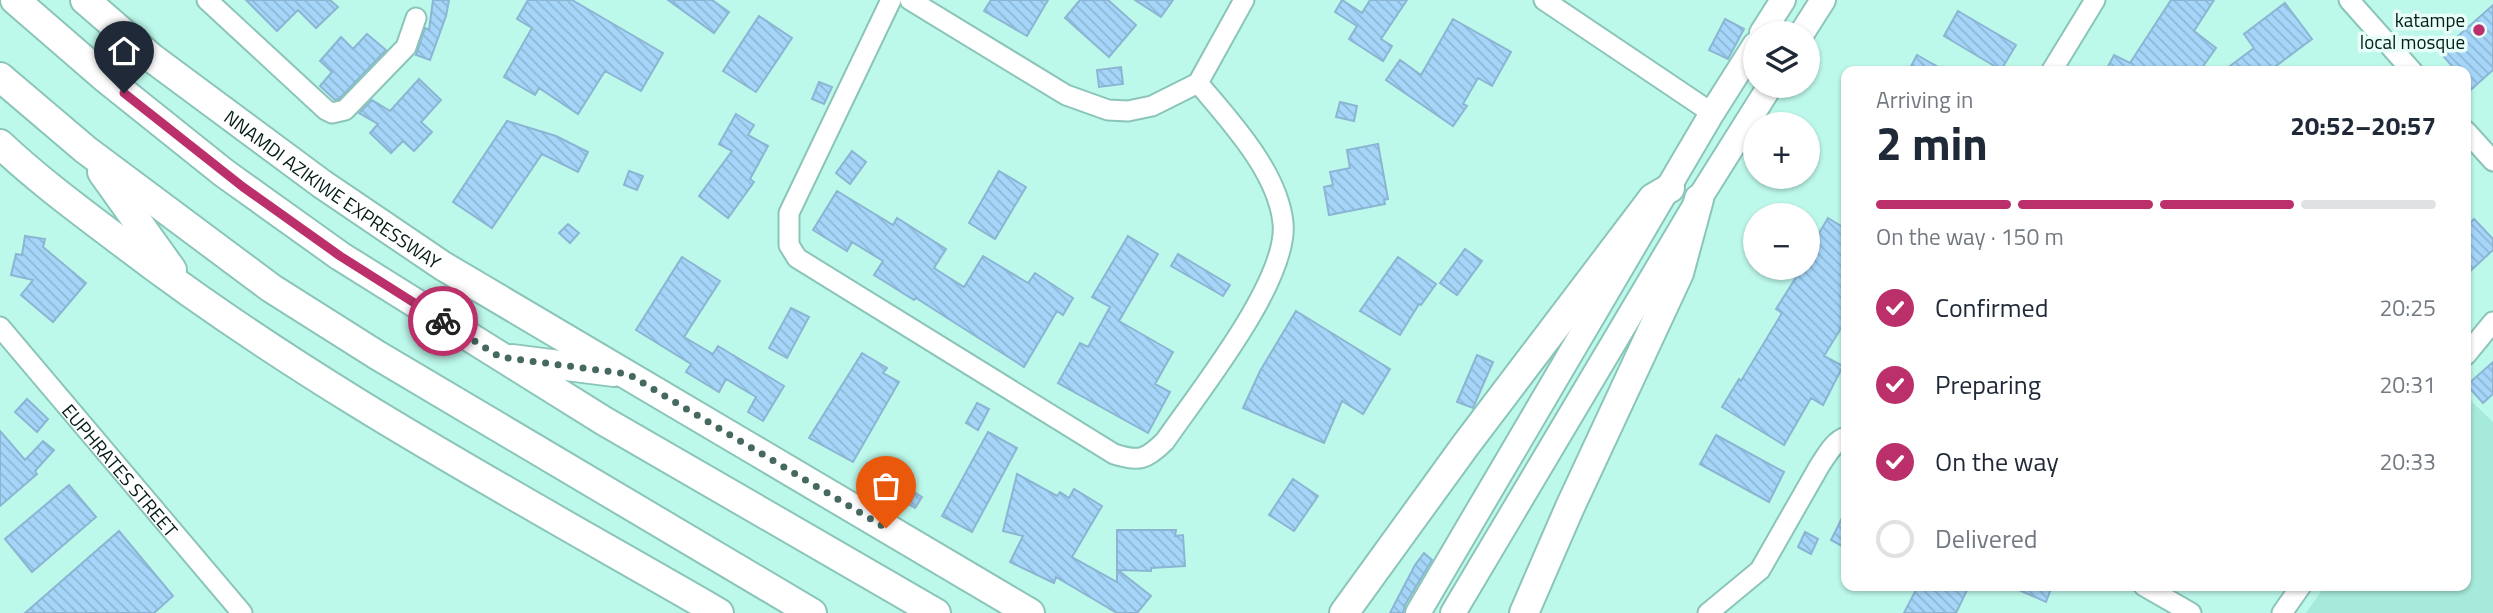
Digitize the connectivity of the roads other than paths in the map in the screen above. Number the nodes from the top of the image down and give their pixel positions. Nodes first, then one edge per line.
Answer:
1 (15, 0) edge
2 (85, 0) edge
3 (208, 0) edge
4 (891, 0) edge
5 (911, 0) edge
6 (1244, 0) edge
7 (1544, 0) edge
8 (1783, 0) edge
9 (1823, 0) edge
10 (2095, 0) edge
11 (2350, 0) edge
12 (416, 18) dead end
13 (1770, 21) edge
14 (1810, 21) edge
15 (1743, 64) edge
16 (2055, 66) edge
17 (2408, 66) edge
18 (0, 77) edge
19 (1198, 83) junction
20 (1762, 98) edge
21 (1712, 113) junction
22 (2471, 137) edge
23 (0, 144) edge
24 (86, 150) junction
25 (2493, 161) edge
26 (1670, 188) junction
27 (1699, 199) junction
28 (189, 294) junction
29 (2493, 322) edge
30 (0, 327) edge
31 (2471, 342) edge
32 (500, 357) junction
33 (628, 374) junction
34 (1841, 439) edge
35 (2153, 591) edge
36 (2297, 591) edge
37 (242, 613) edge
38 (719, 613) edge
39 (812, 613) edge
40 (936, 613) edge
41 (1030, 613) edge
42 (1344, 613) edge
43 (1418, 613) edge
44 (1452, 613) edge
45 (1524, 613) edge
46 (1708, 613) edge
47 (2191, 613) edge
48 (2282, 613) edge

1 - 32 highway
2 - 33 highway, NNAMDI AZIKIWE EXPRESSWAY
3 - 12 street
4 - 19 street
5 - 19 street
6 - 19 street
7 - 21 street
8 - 13 main road
9 - 14 main road
10 - 16 street
11 - 17 street
15 - 21 main road
18 - 24 highway
20 - 27 main road
21 - 26 main road
22 - 25 street
23 - 28 highway
24 - 28 highway
24 - 39 highway
26 - 42 highway
26 - 43 main road
27 - 44 main road
27 - 45 highway
28 - 38 highway
29 - 31 street
30 - 37 street, EUPHRATES STREET
32 - 33 highway
32 - 40 highway
33 - 41 highway, NNAMDI AZIKIWE EXPRESSWAY
34 - 46 street
35 - 47 street
36 - 48 street

